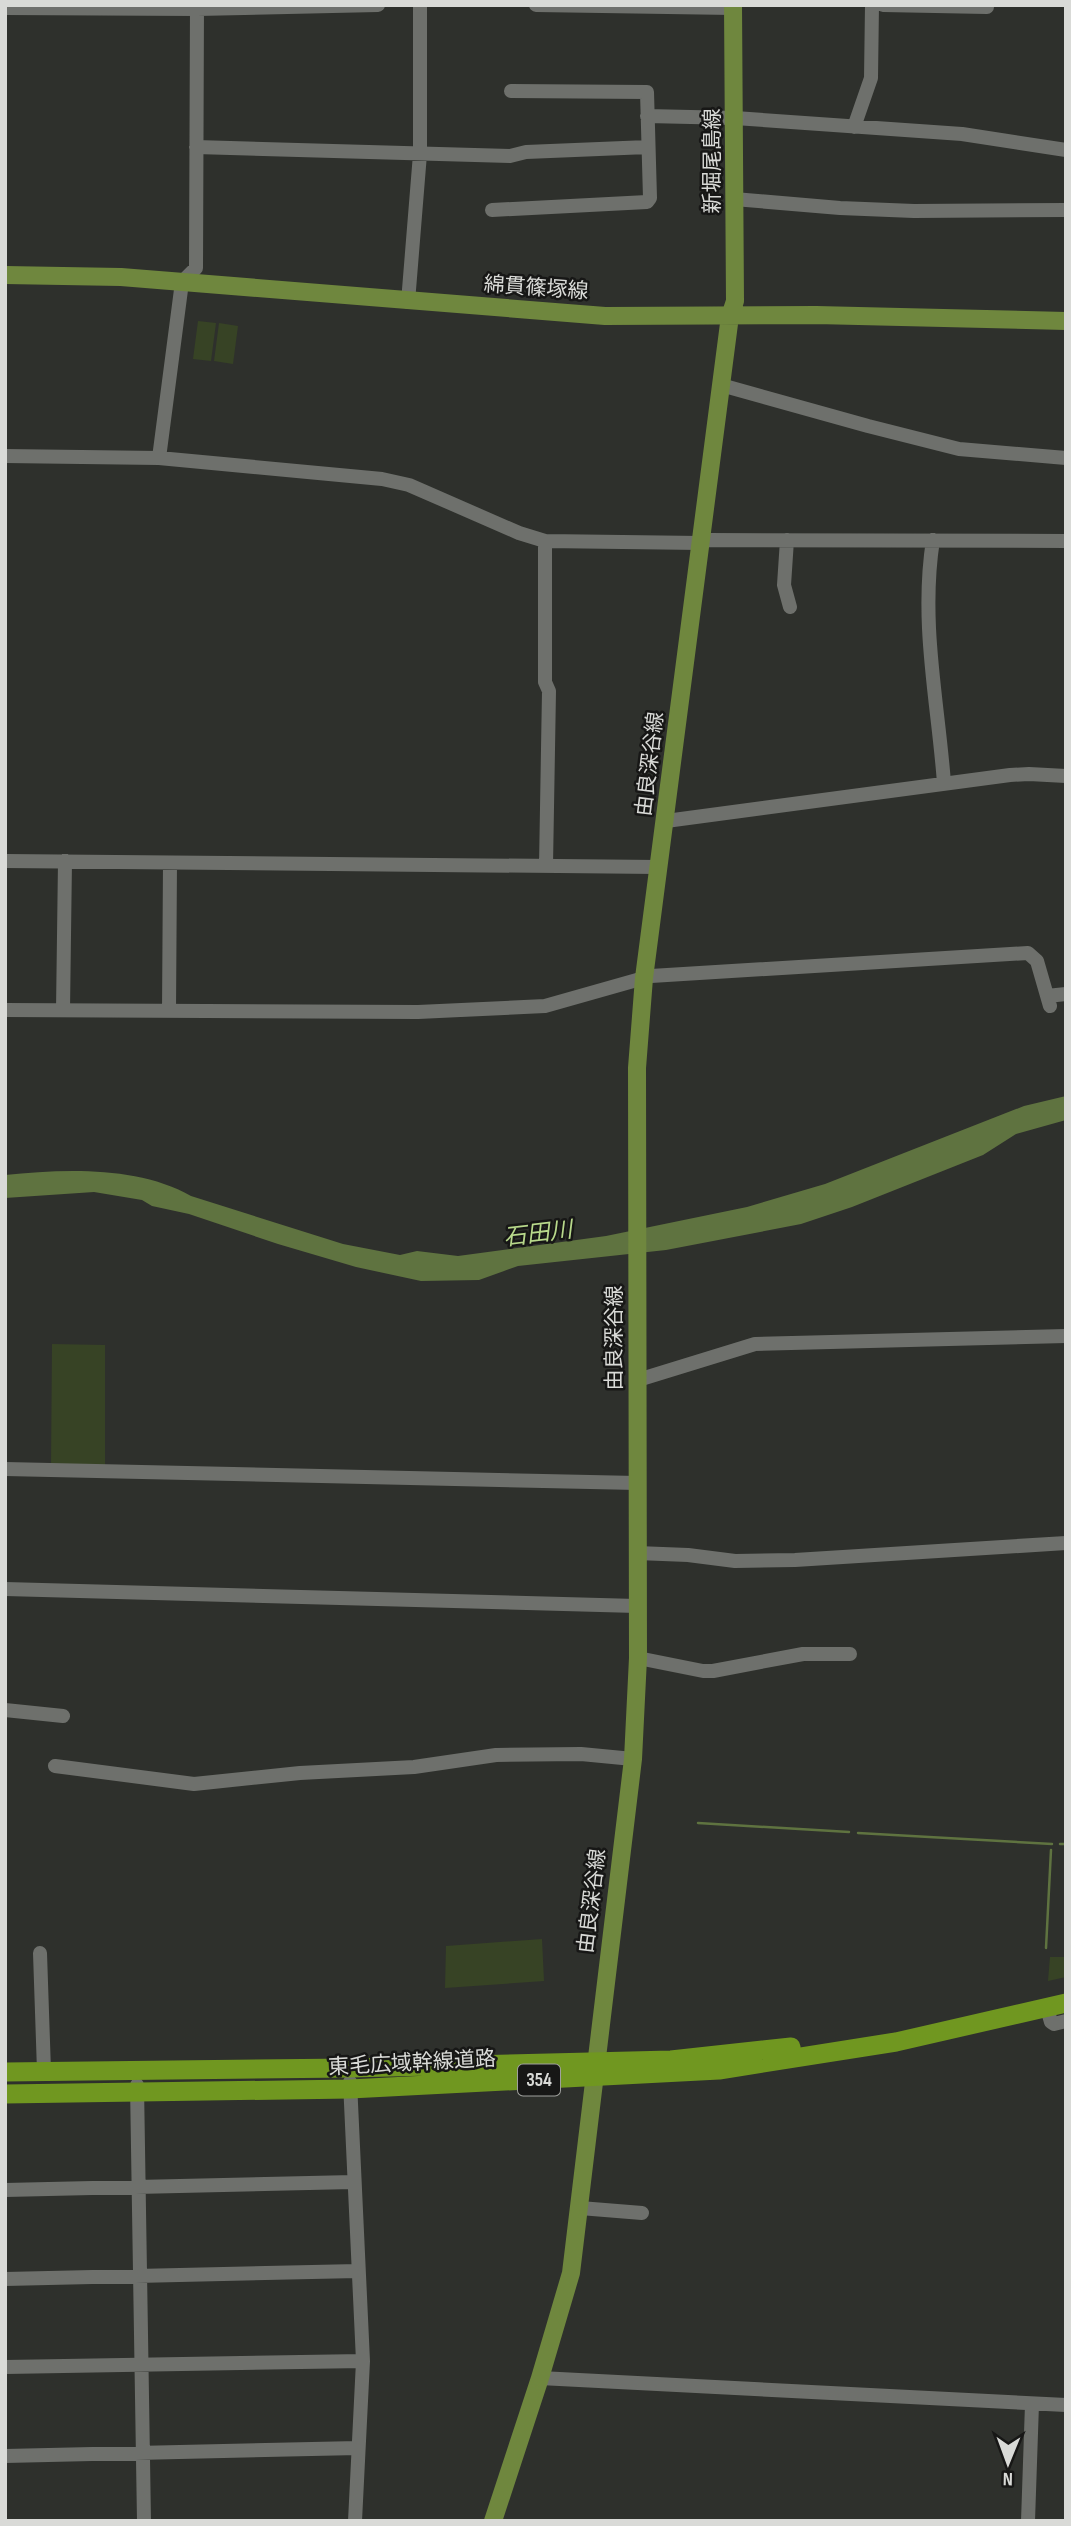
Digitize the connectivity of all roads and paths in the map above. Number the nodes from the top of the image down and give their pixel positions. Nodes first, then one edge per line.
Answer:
1 (378, 5) edge
2 (420, 5) edge
3 (536, 5) edge
4 (872, 5) edge
5 (883, 5) edge
6 (987, 5) edge
7 (94, 6) edge
8 (281, 6) edge
9 (646, 6) edge
10 (733, 6) edge
11 (197, 7) edge
12 (5, 8) edge
13 (511, 91) dead end
14 (647, 117) junction
15 (735, 118) junction
16 (854, 127) junction
17 (196, 147) junction
18 (648, 147) junction
19 (1066, 150) edge
20 (421, 154) junction
21 (734, 199) junction
22 (492, 210) dead end
23 (1066, 210) edge
24 (5, 275) edge
25 (181, 282) junction
26 (408, 302) junction
27 (730, 316) junction
28 (1066, 321) edge
29 (721, 385) junction
30 (5, 456) edge
31 (159, 458) junction
32 (1066, 458) edge
33 (787, 540) junction
34 (933, 540) junction
35 (545, 541) junction
36 (1066, 541) edge
37 (700, 543) junction
38 (790, 607) dead end
39 (1066, 776) edge
40 (944, 783) junction
41 (666, 821) junction
42 (5, 861) edge
43 (65, 862) junction
44 (170, 863) junction
45 (546, 866) junction
46 (658, 867) junction
47 (645, 978) junction
48 (1066, 994) edge
49 (5, 1010) edge
50 (63, 1010) junction
51 (169, 1011) junction
52 (1066, 1336) edge
53 (638, 1380) junction
54 (5, 1469) edge
55 (637, 1483) junction
56 (1066, 1542) edge
57 (637, 1553) junction
58 (5, 1589) edge
59 (637, 1606) junction
60 (850, 1654) dead end
61 (638, 1658) junction
62 (5, 1710) edge
63 (63, 1716) dead end
64 (633, 1759) junction
65 (55, 1766) dead end
66 (40, 1953) dead end
67 (1066, 1990) edge
68 (1056, 2005) edge
69 (1066, 2021) edge
70 (349, 2068) junction
71 (595, 2069) junction
72 (134, 2070) junction
73 (44, 2071) junction
74 (5, 2072) edge
75 (350, 2089) junction
76 (138, 2093) junction
77 (5, 2094) edge
78 (353, 2182) junction
79 (140, 2186) junction
80 (5, 2190) edge
81 (580, 2208) junction
82 (642, 2213) dead end
83 (358, 2271) junction
84 (140, 2276) junction
85 (5, 2279) edge
86 (363, 2361) junction
87 (142, 2364) junction
88 (5, 2367) edge
89 (540, 2378) junction
90 (1032, 2404) junction
91 (1066, 2405) edge
92 (358, 2448) junction
93 (143, 2452) junction
94 (5, 2456) edge
95 (144, 2521) edge
96 (355, 2521) edge
97 (493, 2521) edge
98 (1028, 2521) edge

1 - 8 street
2 - 20 street
3 - 9 street
4 - 16 street
5 - 6 street
7 - 11 street
7 - 12 street
8 - 11 street
9 - 10 street
10 - 15 main road, 新堀尾島線
11 - 17 street
13 - 14 street
14 - 15 street
14 - 18 street
15 - 16 street
15 - 21 main road, 新堀尾島線
16 - 19 street
17 - 20 street
17 - 25 street
18 - 20 street
18 - 22 street
20 - 26 street
21 - 23 street
21 - 27 main road, 新堀尾島線
24 - 25 main road, 綿貫篠塚線
25 - 26 main road, 綿貫篠塚線
25 - 31 street
26 - 27 main road, 綿貫篠塚線
27 - 28 main road, 綿貫篠塚線
27 - 29 main road, 由良深谷線
29 - 32 street
29 - 37 main road, 由良深谷線
30 - 31 street
31 - 35 street
33 - 34 street
33 - 37 street
33 - 38 street
34 - 36 street
34 - 40 street
35 - 37 street
35 - 45 street
37 - 41 main road, 由良深谷線
39 - 40 street
40 - 41 street
41 - 46 main road, 由良深谷線
42 - 43 street
43 - 44 street
43 - 50 street
44 - 45 street
44 - 51 street
45 - 46 street
46 - 47 main road, 由良深谷線
47 - 48 street
47 - 51 street
47 - 53 main road, 由良深谷線
49 - 50 street
50 - 51 street
52 - 53 street
53 - 55 main road, 由良深谷線
54 - 55 street
55 - 57 main road, 由良深谷線
56 - 57 street
57 - 59 main road, 由良深谷線
58 - 59 street
59 - 61 main road, 由良深谷線
60 - 61 street
61 - 64 main road, 由良深谷線
62 - 63 street
64 - 65 street
64 - 71 main road, 由良深谷線
66 - 73 street
67 - 71 highway, 東毛広域幹線道路 / 354
68 - 69 street
68 - 71 highway, 東毛広域幹線道路 / 354
70 - 71 highway, 東毛広域幹線道路 / 354
70 - 72 highway, 東毛広域幹線道路 / 354
70 - 75 street
71 - 75 highway, 東毛広域幹線道路 / 354
71 - 81 main road, 由良深谷線
72 - 73 highway, 東毛広域幹線道路 / 354
72 - 76 street
73 - 74 highway, 東毛広域幹線道路 / 354
75 - 76 highway, 東毛広域幹線道路 / 354
75 - 78 street
76 - 77 highway, 東毛広域幹線道路 / 354
76 - 79 street
78 - 79 street
78 - 83 street
79 - 80 street
79 - 84 street
81 - 82 street
81 - 89 main road, 由良深谷線
83 - 84 street
83 - 86 street
84 - 85 street
84 - 87 street
86 - 87 street
86 - 92 street
87 - 88 street
87 - 93 street
89 - 90 street
89 - 97 main road, 由良深谷線
90 - 91 street
90 - 98 street
92 - 93 street
92 - 96 street
93 - 94 street
93 - 95 street

